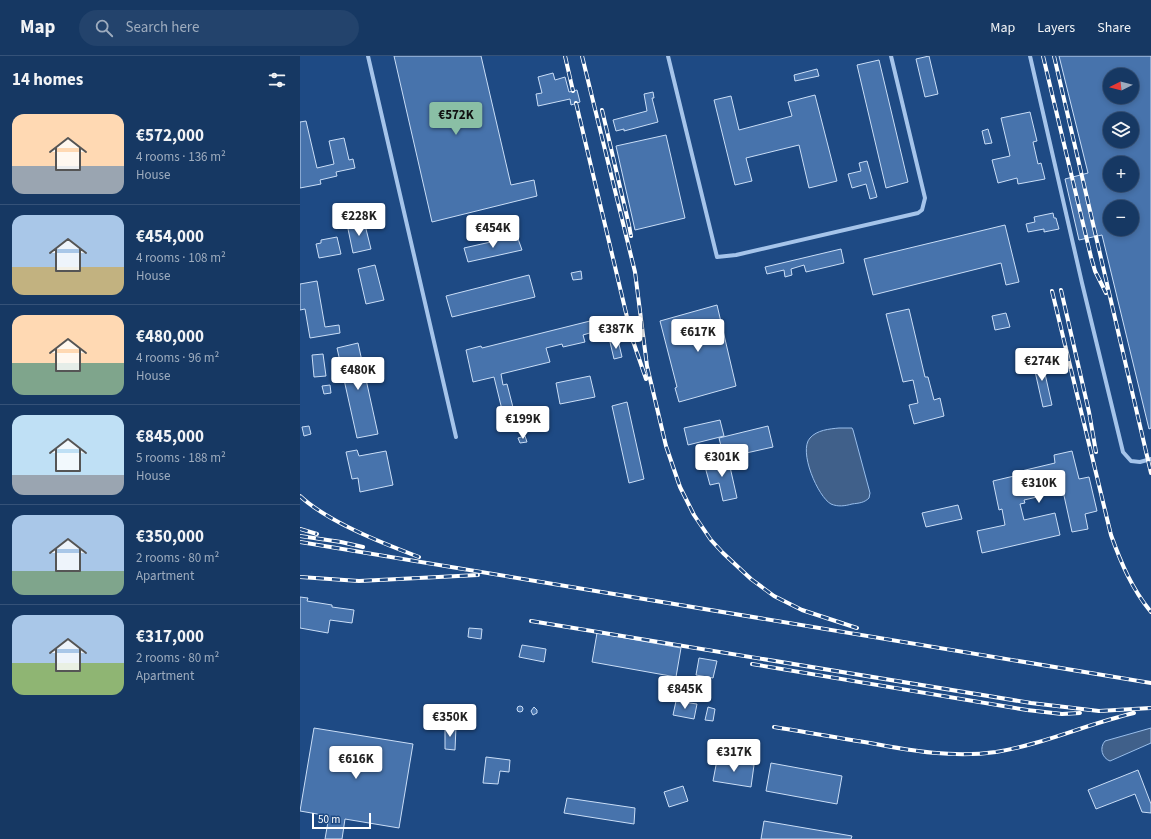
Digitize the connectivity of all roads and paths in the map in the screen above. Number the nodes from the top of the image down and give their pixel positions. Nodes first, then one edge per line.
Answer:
1 (368, 56) edge
2 (668, 56) edge
3 (891, 56) edge
4 (1030, 56) edge
5 (456, 437) dead end
6 (1151, 459) edge

1 - 5 street
2 - 3 street
4 - 6 street

